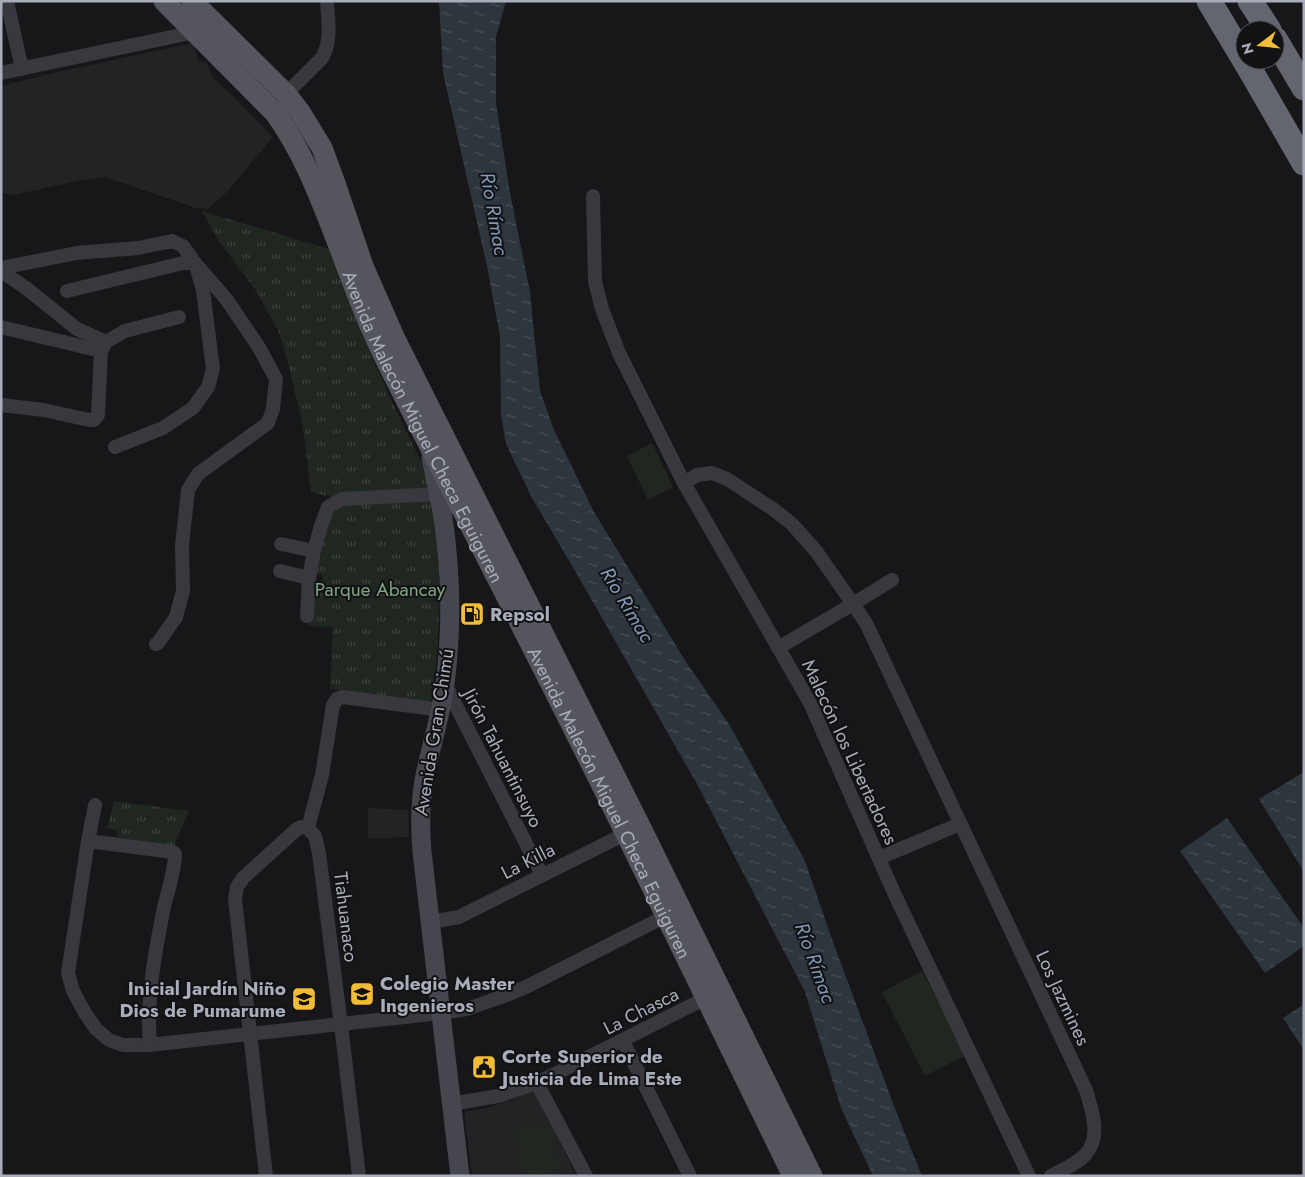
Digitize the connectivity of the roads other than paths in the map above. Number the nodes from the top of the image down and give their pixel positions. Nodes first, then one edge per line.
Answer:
1 (7, 1) edge
2 (164, 1) edge
3 (192, 1) edge
4 (315, 1) edge
5 (1209, 1) edge
6 (1250, 1) edge
7 (327, 7) edge
8 (1262, 20) edge
9 (217, 25) junction
10 (196, 32) junction
11 (1285, 56) edge
12 (22, 69) junction
13 (1, 73) edge
14 (1304, 88) edge
15 (286, 94) junction
16 (1304, 163) edge
17 (593, 196) dead end
18 (195, 263) junction
19 (1, 269) edge
20 (66, 291) dead end
21 (178, 317) dead end
22 (1, 328) edge
23 (104, 347) junction
24 (415, 380) junction
25 (1, 405) edge
26 (428, 441) junction
27 (115, 447) dead end
28 (684, 483) junction
29 (438, 494) junction
30 (281, 544) dead end
31 (314, 551) junction
32 (280, 572) dead end
33 (309, 578) junction
34 (892, 580) dead end
35 (853, 604) junction
36 (307, 616) dead end
37 (156, 644) dead end
38 (778, 648) junction
39 (445, 684) junction
40 (441, 710) junction
41 (95, 805) dead end
42 (960, 824) junction
43 (308, 828) junction
44 (633, 829) junction
45 (88, 841) junction
46 (879, 858) junction
47 (542, 875) junction
48 (666, 916) junction
49 (431, 922) junction
50 (706, 998) junction
51 (441, 1013) junction
52 (341, 1025) junction
53 (250, 1035) junction
54 (623, 1041) junction
55 (150, 1045) junction
56 (537, 1083) junction
57 (451, 1104) junction
58 (266, 1176) edge
59 (359, 1176) edge
60 (460, 1176) edge
61 (586, 1176) edge
62 (690, 1176) edge
63 (793, 1176) edge
64 (812, 1176) edge
65 (1030, 1176) edge
66 (1051, 1176) edge

1 - 12 street
2 - 10 main road, Avenida Malecón Miguel Checa Eguiguren
3 - 9 main road, Avenida Malecón Miguel Checa Eguiguren
4 - 7 street
5 - 16 highway
6 - 8 highway
7 - 15 street
9 - 10 street
9 - 15 main road, Avenida Malecón Miguel Checa Eguiguren
10 - 12 street
10 - 26 main road, Avenida Malecón Miguel Checa Eguiguren
11 - 14 highway
12 - 13 street
15 - 24 main road, Avenida Malecón Miguel Checa Eguiguren
17 - 28 street, Malecón los Libertadores
18 - 19 street
18 - 20 street
18 - 27 street
18 - 37 street
19 - 23 street
21 - 23 street
22 - 23 street
23 - 25 street
24 - 26 street, Avenida Gran Chimú
24 - 44 main road, Avenida Malecón Miguel Checa Eguiguren
26 - 29 street, Avenida Gran Chimú
26 - 44 main road, Avenida Malecón Miguel Checa Eguiguren
28 - 35 street, Los Jazmines
28 - 38 street, Malecón los Libertadores
29 - 31 street
29 - 39 street, Avenida Gran Chimú
30 - 31 street
31 - 33 street
32 - 33 street
33 - 36 street
34 - 35 street
35 - 38 street
35 - 42 street, Los Jazmines
38 - 46 street, Malecón los Libertadores
39 - 40 street, Avenida Gran Chimú
39 - 47 street, Jirón Tahuantinsuyo
40 - 43 street
40 - 49 street, Avenida Gran Chimú
41 - 45 street
42 - 46 street
42 - 66 street, Los Jazmines
43 - 52 street, Tiahuanaco
43 - 53 street
44 - 47 street, La Killa
44 - 48 main road, Avenida Malecón Miguel Checa Eguiguren
44 - 64 main road, Avenida Malecón Miguel Checa Eguiguren
45 - 55 street
45 - 55 street
46 - 65 street, Malecón los Libertadores
47 - 49 street, La Killa
48 - 50 main road, Avenida Malecón Miguel Checa Eguiguren
48 - 51 street
49 - 51 street, Avenida Gran Chimú
50 - 54 street, La Chasca
50 - 63 main road, Avenida Malecón Miguel Checa Eguiguren
51 - 52 street
51 - 57 street, Avenida Gran Chimú
52 - 53 street
52 - 59 street, Tiahuanaco
53 - 55 street
53 - 58 street
54 - 56 street, La Chasca
54 - 62 street
56 - 57 street, La Chasca
56 - 61 street
57 - 60 street, Avenida Gran Chimú

